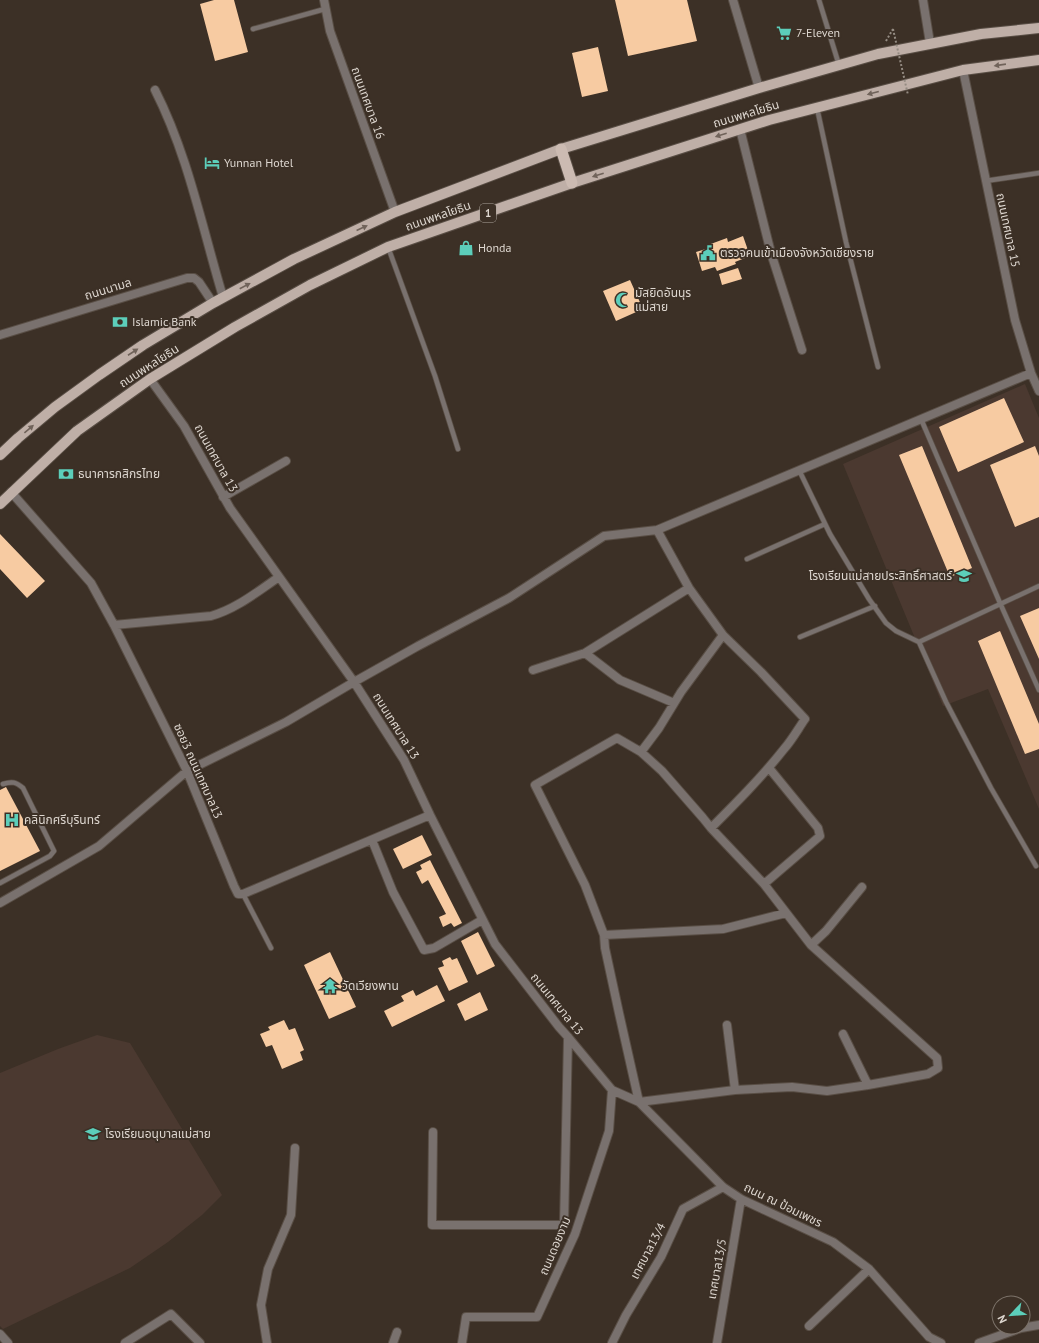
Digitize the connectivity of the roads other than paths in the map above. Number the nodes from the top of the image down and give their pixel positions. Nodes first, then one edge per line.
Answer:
1 (324, 0) edge
2 (733, 0) edge
3 (819, 0) edge
4 (923, 0) edge
5 (325, 9) junction
6 (1039, 28) edge
7 (253, 29) dead end
8 (930, 43) junction
9 (1039, 60) edge
10 (839, 66) junction
11 (963, 70) junction
12 (759, 88) junction
13 (155, 90) dead end
14 (817, 107) junction
15 (740, 129) junction
16 (561, 149) junction
17 (1039, 173) edge
18 (985, 181) junction
19 (572, 183) junction
20 (395, 212) junction
21 (388, 247) junction
22 (223, 297) junction
23 (213, 303) junction
24 (0, 335) edge
25 (802, 350) dead end
26 (878, 367) dead end
27 (1031, 373) junction
28 (150, 379) junction
29 (1039, 391) edge
30 (921, 419) junction
31 (458, 449) dead end
32 (0, 455) edge
33 (286, 461) dead end
34 (799, 470) junction
35 (11, 492) junction
36 (223, 497) junction
37 (0, 504) edge
38 (826, 524) junction
39 (657, 530) junction
40 (747, 559) dead end
41 (279, 578) junction
42 (1039, 586) edge
43 (689, 588) junction
44 (1000, 603) junction
45 (875, 606) junction
46 (114, 626) junction
47 (723, 635) junction
48 (800, 637) dead end
49 (919, 642) junction
50 (585, 653) junction
51 (533, 670) dead end
52 (354, 682) junction
53 (1039, 690) edge
54 (674, 703) junction
55 (641, 752) junction
56 (769, 768) junction
57 (186, 771) junction
58 (3, 784) dead end
59 (430, 815) junction
60 (711, 828) junction
61 (372, 840) junction
62 (1036, 866) dead end
63 (0, 883) edge
64 (764, 884) junction
65 (862, 887) dead end
66 (243, 894) junction
67 (0, 903) edge
68 (786, 913) junction
69 (482, 920) junction
70 (604, 935) junction
71 (812, 945) junction
72 (271, 948) dead end
73 (727, 1025) dead end
74 (843, 1034) dead end
75 (568, 1037) junction
76 (868, 1085) junction
77 (612, 1090) junction
78 (735, 1090) junction
79 (639, 1102) junction
80 (433, 1132) dead end
81 (295, 1148) dead end
82 (723, 1187) junction
83 (741, 1199) junction
84 (869, 1269) junction
85 (1039, 1324) edge
86 (809, 1326) dead end
87 (397, 1332) dead end
88 (0, 1334) edge
89 (8, 1343) edge
90 (125, 1343) edge
91 (200, 1343) edge
92 (267, 1343) edge
93 (393, 1343) edge
94 (462, 1343) edge
95 (612, 1343) edge
96 (716, 1343) edge
97 (941, 1343) edge
98 (979, 1343) edge

1 - 5 street, ถนนเทศบาล 16
2 - 12 street
3 - 10 lane
4 - 8 street
5 - 7 lane
5 - 20 street, ถนนเทศบาล 16
6 - 8 main road, ถนนพหลโยธิน
8 - 10 main road, ถนนพหลโยธิน
9 -> 11 main road, ถนนพหลโยธิน / 1
10 - 12 main road, ถนนพหลโยธิน
11 -> 14 main road, ถนนพหลโยธิน / 1
11 - 18 street, ถนนเทศบาล 15
12 - 16 main road, ถนนพหลโยธิน
13 - 22 street
14 - 15 main road, ถนนพหลโยธิน / 1
14 - 26 lane
15 -> 19 main road, ถนนพหลโยธิน / 1
15 - 25 street
16 - 19 highway
16 - 20 main road, ถนนพหลโยธิน
17 - 18 lane
18 - 27 street, ถนนเทศบาล 15
19 - 21 main road, ถนนพหลโยธิน / 1
22 -> 20 main road, ถนนพหลโยธิน
21 - 28 main road, ถนนพหลโยธิน / 1
21 - 31 lane
22 - 23 main road, ถนนพหลโยธิน
23 - 24 street, ถนนนามล
32 -> 23 main road, ถนนพหลโยธิน
27 - 29 street, ถนนเทศบาล 15
27 - 30 street
28 - 35 main road, ถนนพหลโยธิน / 1
28 - 36 street, ถนนเทศบาล 13
30 - 34 street
30 - 44 lane
33 - 36 street
34 - 38 lane
34 - 39 street
35 - 37 main road, ถนนพหลโยธิน / 1
35 - 46 street, ซอย3 ถนนเทศบาล13
36 - 41 street, ถนนเทศบาล 13
38 - 40 lane
38 - 45 lane
39 - 43 street
39 - 52 street
41 - 46 street
41 - 52 street, ถนนเทศบาล 13
42 - 44 lane
43 - 47 street
43 - 50 street
44 - 49 lane
44 - 53 lane
45 - 48 lane
45 - 49 lane
46 - 57 street, ซอย3 ถนนเทศบาล13
47 - 54 street
47 - 56 street
49 - 62 lane
50 - 51 street
50 - 54 street
52 - 57 street
52 - 59 street, ถนนเทศบาล 13
54 - 55 street
55 - 60 street
55 - 70 street
56 - 60 street
56 - 64 street
57 - 66 street, ซอย3 ถนนเทศบาล13
57 - 67 street
58 - 63 lane
59 - 61 street
59 - 69 street, ถนนเทศบาล 13
60 - 64 street
61 - 66 street
61 - 69 street
64 - 68 street
65 - 71 street
66 - 72 lane
68 - 70 street
68 - 71 street
69 - 75 street, ถนนเทศบาล 13
70 - 79 street
71 - 76 street
73 - 78 street
74 - 76 street
75 - 77 street, ถนนเทศบาล 13
75 - 80 street
76 - 78 street
77 - 79 street, ถนน ณ ป้อมเพชร
77 - 94 street, ถนนดอยงาม
78 - 79 street
79 - 82 street, ถนน ณ ป้อมเพชร
81 - 92 street
82 - 83 street, ถนน ณ ป้อมเพชร
82 - 95 street, เทศบาล13/4
83 - 84 street, ถนน ณ ป้อมเพชร
83 - 96 street, เทศบาล13/5
84 - 86 street
84 - 97 street, ถนน ณ ป้อมเพชร
85 - 98 street
87 - 93 street
88 - 89 street
90 - 91 street

